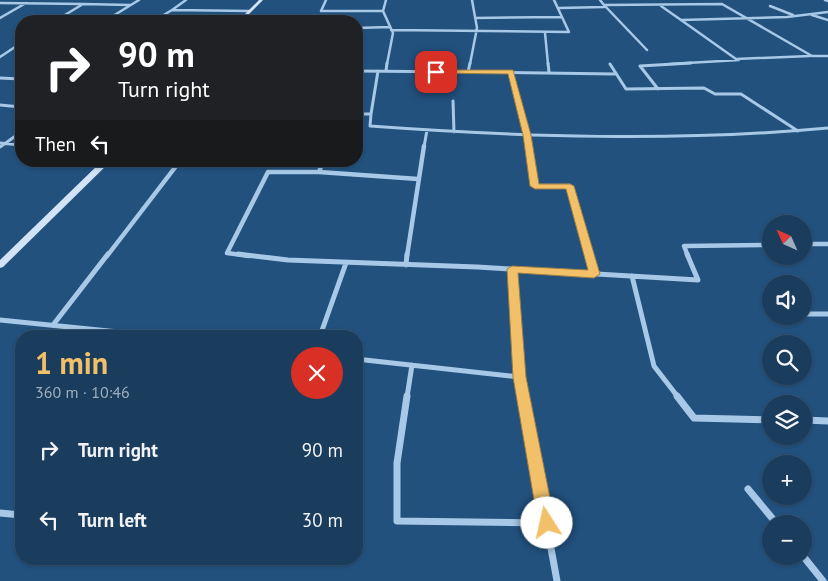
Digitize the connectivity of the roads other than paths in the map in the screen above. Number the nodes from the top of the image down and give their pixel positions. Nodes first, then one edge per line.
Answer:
1 (32, 0) edge
2 (62, 0) edge
3 (98, 0) edge
4 (139, 0) edge
5 (186, 0) edge
6 (261, 0) edge
7 (326, 0) edge
8 (386, 0) edge
9 (472, 0) edge
10 (554, 0) edge
11 (600, 0) edge
12 (717, 0) edge
13 (0, 3) edge
14 (26, 3) junction
15 (55, 4) junction
16 (83, 4) junction
17 (90, 4) junction
18 (132, 4) junction
19 (722, 4) junction
20 (604, 6) junction
21 (660, 6) junction
22 (770, 6) dead end
23 (559, 8) junction
24 (172, 10) junction
25 (250, 11) junction
26 (383, 11) junction
27 (828, 12) edge
28 (809, 14) junction
29 (65, 15) edge
30 (114, 15) edge
31 (164, 15) edge
32 (246, 15) edge
33 (796, 16) junction
34 (0, 18) edge
35 (475, 18) junction
36 (562, 18) junction
37 (744, 19) junction
38 (681, 20) junction
39 (828, 20) edge
40 (363, 28) edge
41 (391, 29) junction
42 (477, 30) junction
43 (545, 34) junction
44 (15, 47) edge
45 (647, 50) dead end
46 (812, 56) junction
47 (828, 56) edge
48 (0, 57) edge
49 (744, 60) junction
50 (610, 64) dead end
51 (363, 71) edge
52 (378, 71) junction
53 (386, 71) junction
54 (468, 72) junction
55 (510, 72) junction
56 (549, 72) junction
57 (615, 74) junction
58 (0, 78) edge
59 (15, 79) edge
60 (658, 88) junction
61 (453, 102) dead end
62 (0, 105) edge
63 (15, 106) edge
64 (363, 114) edge
65 (371, 114) junction
66 (828, 128) edge
67 (427, 130) junction
68 (454, 132) junction
69 (798, 132) junction
70 (527, 135) junction
71 (15, 136) edge
72 (0, 143) edge
73 (5, 143) junction
74 (15, 144) edge
75 (0, 147) edge
76 (101, 167) edge
77 (175, 167) edge
78 (321, 167) edge
79 (319, 172) junction
80 (418, 179) junction
81 (812, 244) edge
82 (828, 244) edge
83 (762, 245) edge
84 (346, 263) junction
85 (0, 265) edge
86 (406, 265) junction
87 (512, 269) junction
88 (594, 274) junction
89 (632, 276) junction
90 (812, 314) edge
91 (828, 314) edge
92 (0, 320) edge
93 (53, 325) junction
94 (99, 330) edge
95 (322, 330) edge
96 (363, 359) edge
97 (412, 365) junction
98 (520, 377) junction
99 (762, 420) edge
100 (812, 420) edge
101 (828, 421) edge
102 (748, 489) dead end
103 (0, 513) edge
104 (15, 514) edge
105 (770, 515) edge
106 (547, 523) junction
107 (810, 565) edge
108 (557, 581) edge
109 (823, 581) edge

1 - 14 street
2 - 15 street
3 - 17 street
4 - 18 street
5 - 24 street
6 - 25 street
7 - 26 street
8 - 26 street
9 - 35 street
10 - 23 street
11 - 20 street
12 - 19 street
13 - 14 street
14 - 15 street
14 - 34 street
15 - 16 street
16 - 17 street
16 - 29 street
17 - 18 street
18 - 30 street
19 - 21 street
19 - 37 street
20 - 21 street
20 - 23 street
20 - 45 street
21 - 38 street
22 - 33 street
23 - 36 street
24 - 25 street
24 - 31 street
25 - 32 street
26 - 41 street
27 - 28 street
28 - 33 street
28 - 39 street
33 - 37 street
35 - 36 street
35 - 42 street
36 - 43 street
37 - 38 street
37 - 46 street
38 - 49 street
40 - 41 street
41 - 42 street
41 - 53 street
42 - 43 street
42 - 54 street
43 - 56 street
44 - 48 street
46 - 47 street
46 - 49 street
49 - 60 street
50 - 57 street
51 - 52 street
52 - 53 street
52 - 65 street
53 - 54 street
54 - 55 street
55 - 56 street
55 - 70 street
56 - 57 street
57 - 60 street
58 - 59 street
60 - 69 street
61 - 68 street
62 - 63 street
64 - 65 street
65 - 67 street
66 - 69 street
67 - 68 street
67 - 80 street
68 - 70 street
69 - 70 street
70 - 88 street
71 - 73 street
72 - 73 street
73 - 74 street
73 - 75 street
76 - 85 street
77 - 93 street
78 - 79 street
79 - 80 street
79 - 84 street
80 - 86 street
81 - 82 street
83 - 89 street
84 - 86 street
84 - 95 street
86 - 87 street
87 - 88 street
87 - 98 street
88 - 89 street
89 - 99 street
90 - 91 street
92 - 93 street
93 - 94 street
96 - 97 street
97 - 98 street
97 - 106 street
98 - 106 street
100 - 101 street
102 - 105 street
103 - 104 street
106 - 108 street
107 - 109 street

